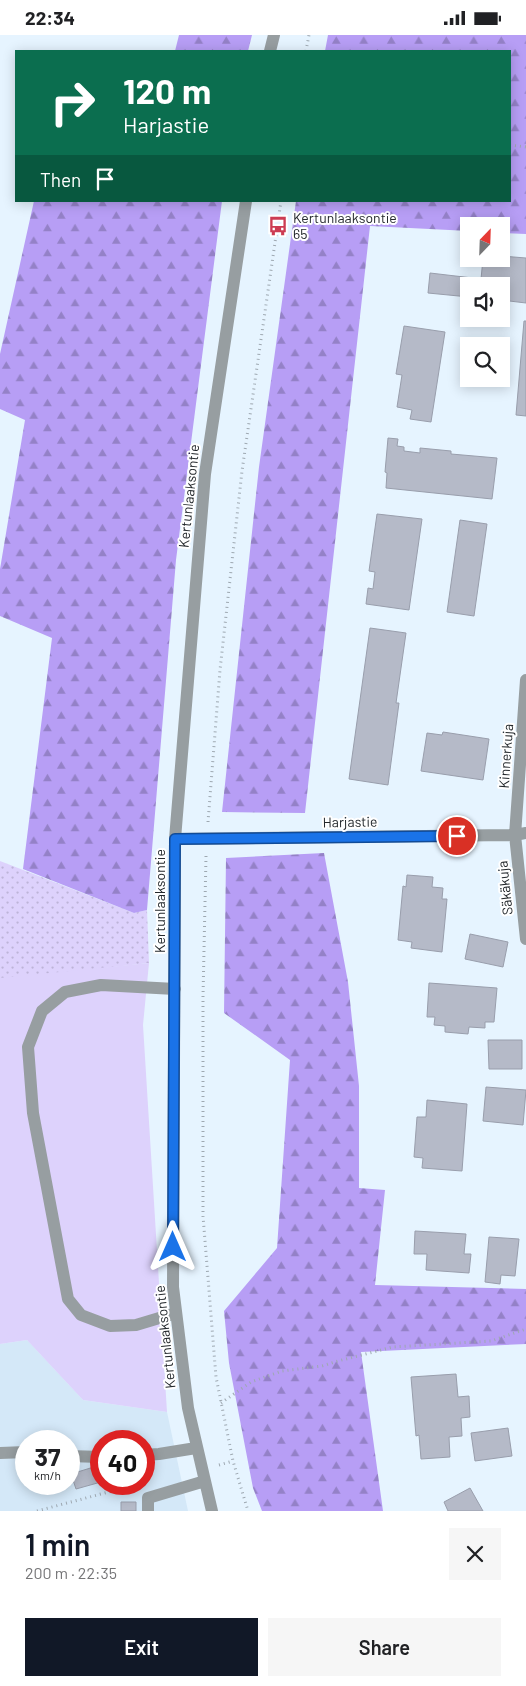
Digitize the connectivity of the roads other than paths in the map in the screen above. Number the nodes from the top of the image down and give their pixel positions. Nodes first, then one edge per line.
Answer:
1 (274, 35) edge
2 (270, 50) edge
3 (246, 202) edge
4 (526, 679) edge
5 (520, 834) edge
6 (175, 839) junction
7 (526, 939) edge
8 (175, 989) junction
9 (176, 1313) junction
10 (196, 1447) junction
11 (15, 1452) edge
12 (0, 1453) edge
13 (155, 1454) edge
14 (205, 1481) junction
15 (148, 1511) edge
16 (212, 1511) edge

1 - 2 street
3 - 6 street, Kertunlaaksontie
4 - 5 street, Kinnerkuja
5 - 6 street, Harjastie
5 - 7 street, Säkäkuja
6 - 8 street, Kertunlaaksontie
8 - 9 street, Kertunlaaksontie
8 - 9 street
9 - 10 street, Kertunlaaksontie
10 - 13 street
10 - 14 street, Kertunlaaksontie
11 - 12 street
14 - 15 street
14 - 16 street, Kertunlaaksontie

